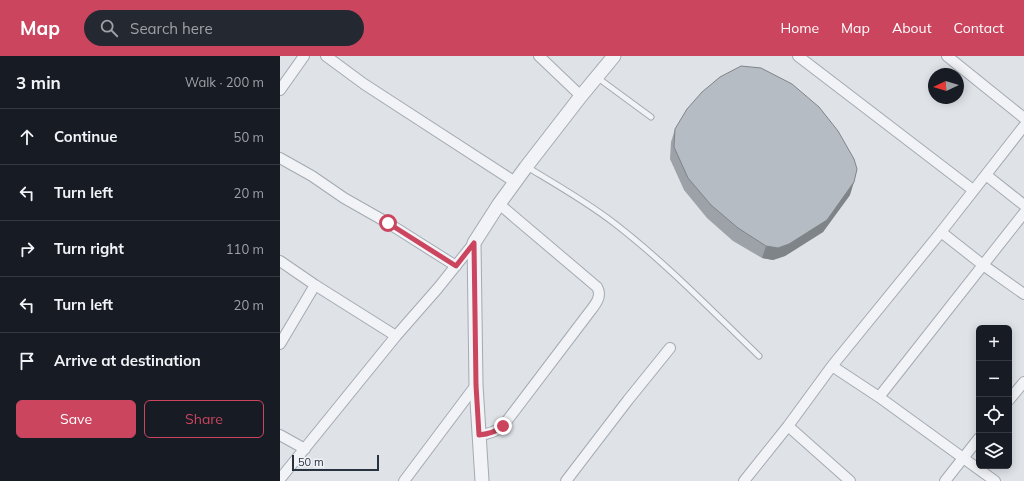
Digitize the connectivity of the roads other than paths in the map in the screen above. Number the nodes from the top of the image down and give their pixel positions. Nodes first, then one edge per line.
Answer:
1 (304, 56) edge
2 (326, 56) edge
3 (540, 56) edge
4 (614, 56) edge
5 (798, 56) edge
6 (947, 56) edge
7 (597, 77) junction
8 (280, 90) edge
9 (581, 96) junction
10 (651, 117) dead end
11 (1024, 118) edge
12 (1024, 126) edge
13 (280, 158) edge
14 (526, 167) junction
15 (986, 175) junction
16 (515, 182) junction
17 (973, 190) junction
18 (499, 204) junction
19 (1024, 205) edge
20 (1024, 213) edge
21 (941, 232) junction
22 (474, 243) junction
23 (280, 261) edge
24 (983, 265) junction
25 (456, 266) junction
26 (315, 285) junction
27 (1024, 294) edge
28 (396, 336) junction
29 (280, 344) edge
30 (670, 348) dead end
31 (759, 356) dead end
32 (832, 366) junction
33 (1024, 382) edge
34 (476, 385) junction
35 (879, 397) junction
36 (1012, 397) edge
37 (788, 426) junction
38 (280, 435) edge
39 (479, 435) junction
40 (976, 442) edge
41 (305, 449) junction
42 (963, 457) junction
43 (280, 479) edge
44 (404, 481) edge
45 (482, 481) edge
46 (566, 481) edge
47 (744, 481) edge
48 (850, 481) edge
49 (945, 481) edge
50 (995, 481) edge

1 - 8 street
2 - 16 street
3 - 9 street
4 - 7 street
5 - 17 street
6 - 11 street
7 - 9 street
7 - 10 lane
9 - 14 street
12 - 15 street
13 - 25 street
14 - 16 street
14 - 31 lane
15 - 17 street
15 - 19 street
16 - 18 street
17 - 21 street
18 - 22 street
18 - 39 street
20 - 24 street
21 - 24 street
21 - 32 street
22 - 25 street
22 - 34 street
23 - 26 street
24 - 27 street
24 - 35 street
25 - 28 street
26 - 28 street
26 - 29 street
28 - 41 street
30 - 46 street
32 - 35 street
32 - 37 street
33 - 36 street
34 - 39 street
34 - 44 street
35 - 42 street
37 - 47 street
37 - 48 street
38 - 41 street
39 - 45 street
40 - 42 street
41 - 43 street
42 - 49 street
42 - 50 street

